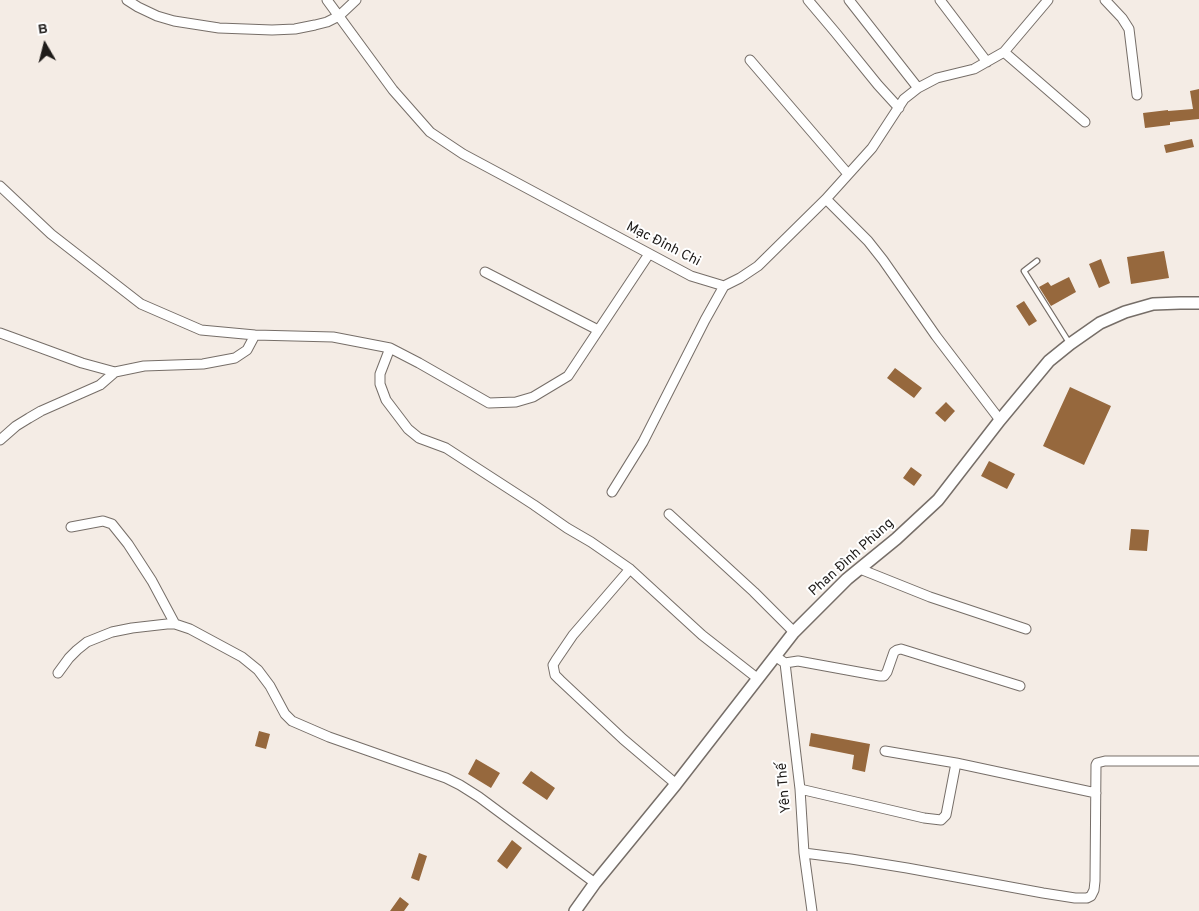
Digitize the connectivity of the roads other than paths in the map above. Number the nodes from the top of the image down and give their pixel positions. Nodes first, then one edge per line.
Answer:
1 (128, 0) edge
2 (327, 0) edge
3 (356, 0) edge
4 (808, 0) edge
5 (849, 0) edge
6 (940, 0) edge
7 (1048, 0) edge
8 (1105, 0) edge
9 (339, 16) junction
10 (1004, 52) junction
11 (750, 60) dead end
12 (987, 62) junction
13 (918, 88) junction
14 (1137, 95) dead end
15 (899, 108) junction
16 (1085, 122) dead end
17 (848, 174) junction
18 (0, 186) edge
19 (826, 199) junction
20 (649, 254) junction
21 (1036, 261) dead end
22 (485, 272) dead end
23 (724, 286) junction
24 (1199, 303) edge
25 (598, 330) junction
26 (0, 334) edge
27 (255, 335) junction
28 (1070, 344) junction
29 (390, 348) junction
30 (115, 372) junction
31 (1000, 420) junction
32 (1, 437) edge
33 (612, 492) dead end
34 (669, 514) dead end
35 (71, 527) dead end
36 (630, 569) junction
37 (860, 569) junction
38 (175, 624) junction
39 (1026, 629) dead end
40 (794, 632) junction
41 (775, 656) junction
42 (785, 663) junction
43 (58, 673) dead end
44 (757, 678) junction
45 (1020, 686) dead end
46 (885, 751) dead end
47 (1199, 761) edge
48 (956, 763) junction
49 (676, 784) junction
50 (800, 789) junction
51 (1096, 792) junction
52 (804, 853) junction
53 (595, 883) junction
54 (574, 911) edge
55 (812, 911) edge

1 - 9 street
2 - 9 street, Mạc Đỉnh Chi
3 - 9 street
4 - 15 street
5 - 13 street
6 - 12 street
7 - 10 street
8 - 14 street
9 - 20 street, Mạc Đỉnh Chi
10 - 12 street
10 - 16 street
11 - 17 street
12 - 13 street
13 - 15 street
15 - 17 street
17 - 19 street
18 - 27 street
19 - 23 street
19 - 31 street
20 - 23 street, Mạc Đỉnh Chi
20 - 25 street
21 - 28 lane
22 - 25 street
23 - 33 street
24 - 28 street, Phan Đình Phùng
25 - 29 street
26 - 30 street
27 - 29 street
27 - 30 street
28 - 31 street, Phan Đình Phùng
29 - 36 street
30 - 32 street
31 - 37 street, Phan Đình Phùng
34 - 40 street
35 - 38 street
36 - 44 street
36 - 49 street
37 - 39 street
37 - 40 street, Phan Đình Phùng
38 - 43 street
38 - 53 street
40 - 41 street, Phan Đình Phùng
41 - 42 street
41 - 44 street, Phan Đình Phùng
42 - 45 street
42 - 50 street, Yên Thế
44 - 49 street, Phan Đình Phùng
46 - 48 street
47 - 51 street
48 - 50 street
48 - 51 street
49 - 53 street, Phan Đình Phùng
50 - 52 street, Yên Thế
51 - 52 street
52 - 55 street, Yên Thế
53 - 54 street, Phan Đình Phùng

